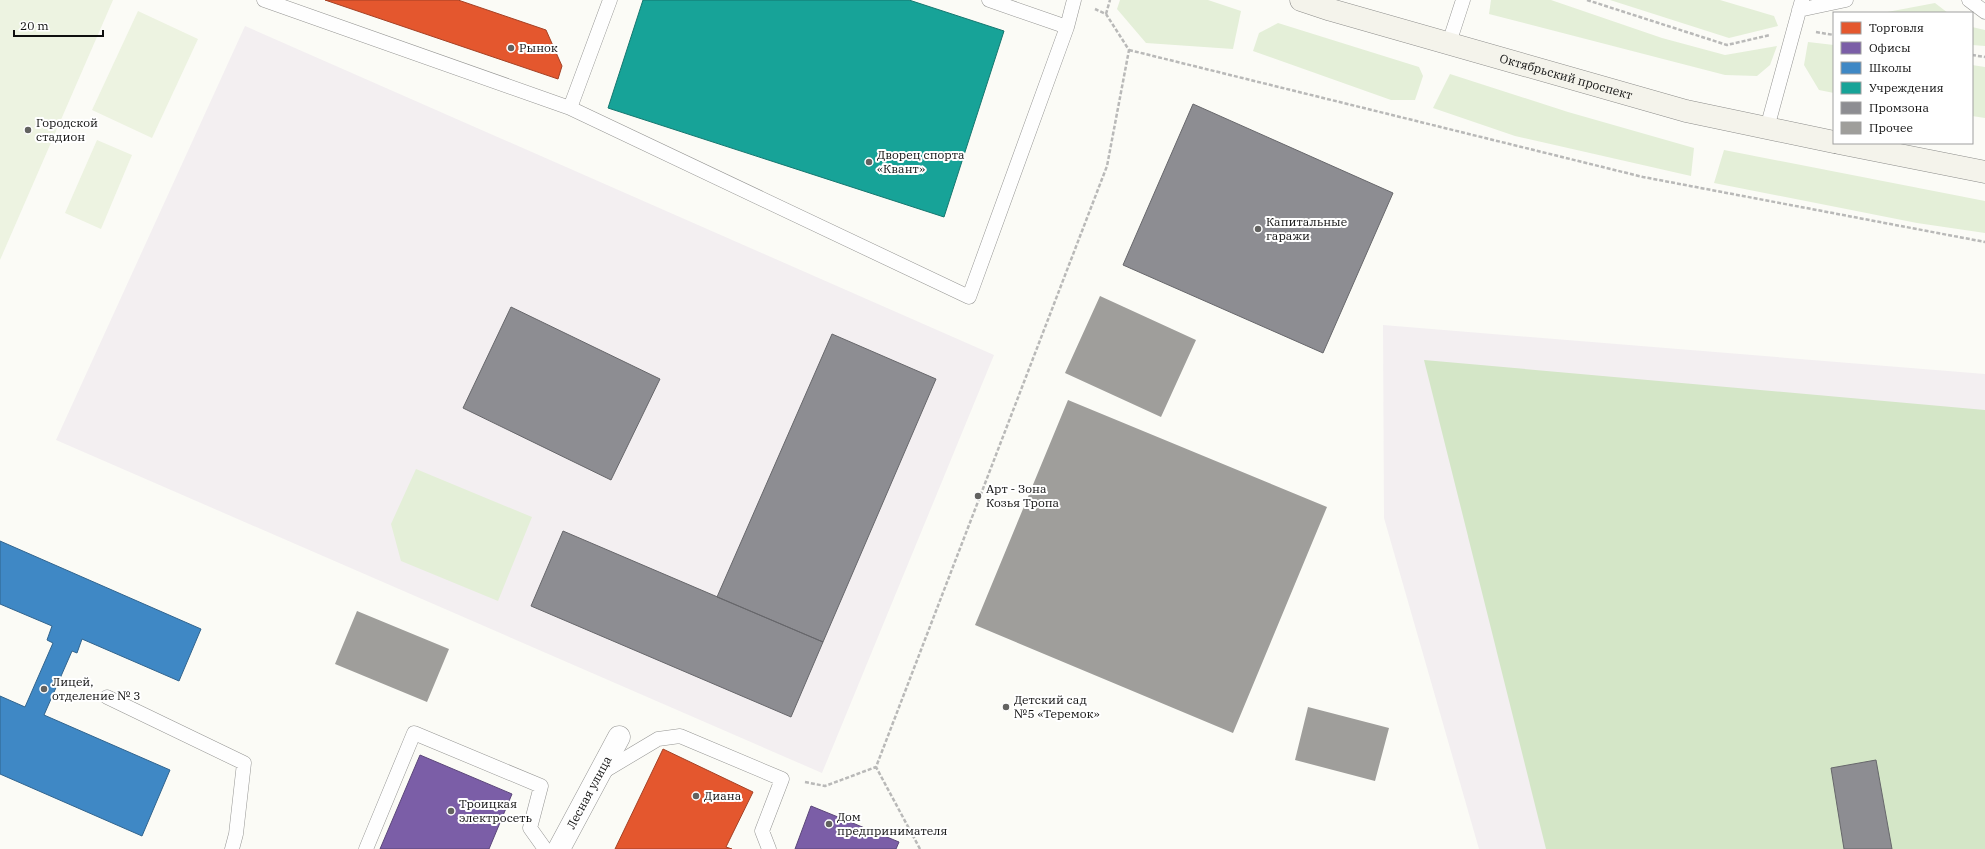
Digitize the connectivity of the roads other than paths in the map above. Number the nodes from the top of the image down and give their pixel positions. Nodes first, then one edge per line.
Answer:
1 (264, 0) edge
2 (610, 0) edge
3 (989, 0) edge
4 (1300, 0) edge
5 (1463, 0) edge
6 (1846, 0) edge
7 (1969, 0) edge
8 (1074, 1) edge
9 (1801, 5) edge
10 (1985, 12) edge
11 (1067, 27) junction
12 (1449, 43) junction
13 (570, 108) junction
14 (1767, 128) junction
15 (1833, 142) edge
16 (1844, 144) edge
17 (1985, 172) edge
18 (107, 697) dead end
19 (618, 736) dead end
20 (599, 774) junction
21 (232, 849) edge
22 (366, 849) edge
23 (545, 849) edge
24 (559, 849) edge
25 (769, 849) edge

1 - 13 lane
2 - 13 lane
3 - 11 lane
4 - 12 main road, Октябрьский проспект
5 - 12 lane
6 - 9 lane
7 - 10 lane
8 - 11 lane
9 - 14 lane
11 - 13 lane
12 - 14 main road, Октябрьский проспект
14 - 15 main road, Октябрьский проспект
16 - 17 main road
18 - 21 lane
19 - 20 street, Лесная улица
20 - 24 street, Лесная улица
20 - 25 lane
22 - 23 lane

